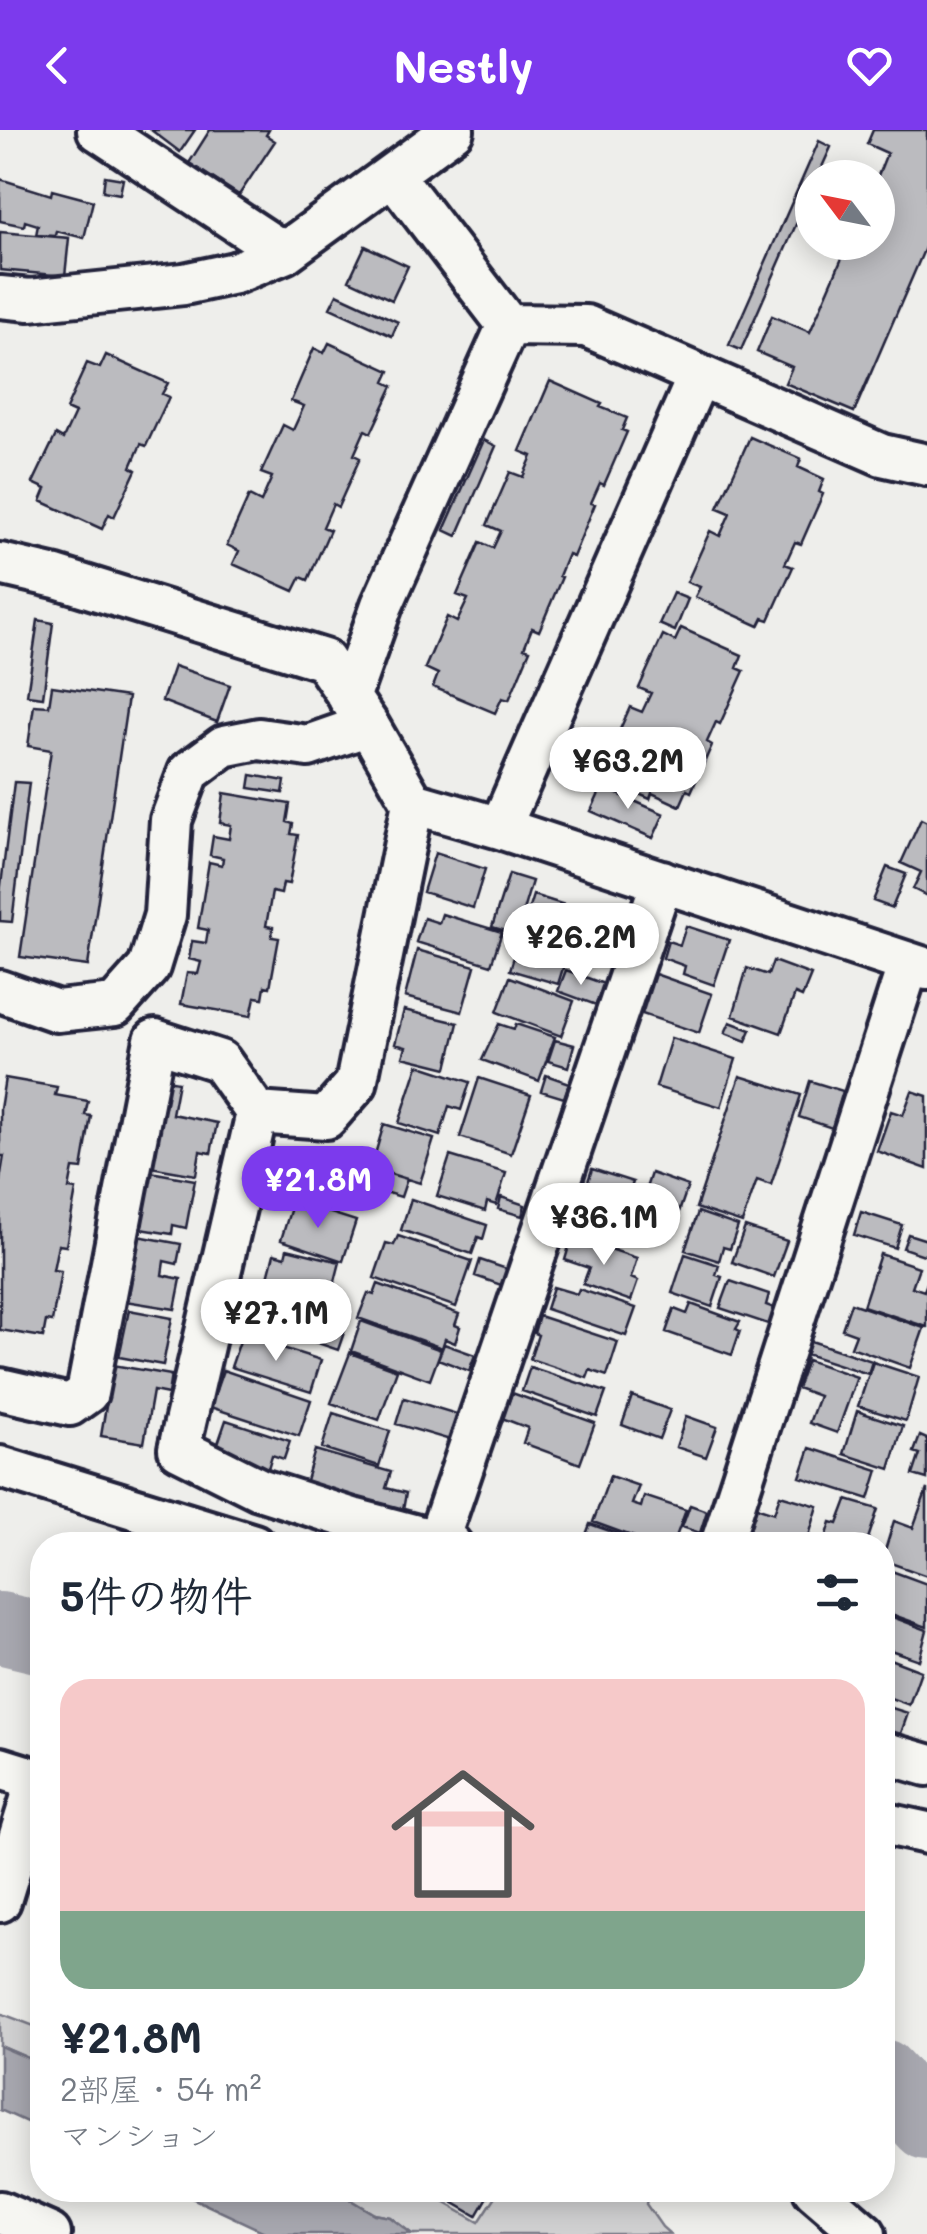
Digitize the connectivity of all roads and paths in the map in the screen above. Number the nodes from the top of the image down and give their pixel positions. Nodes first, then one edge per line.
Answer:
1 (98, 130) edge
2 (453, 130) edge
3 (393, 175) junction
4 (284, 253) junction
5 (0, 297) edge
6 (508, 325) junction
7 (698, 377) junction
8 (927, 465) edge
9 (0, 564) edge
10 (359, 711) junction
11 (413, 803) junction
12 (500, 828) junction
13 (662, 881) junction
14 (918, 966) edge
15 (0, 991) edge
16 (257, 1113) junction
17 (0, 1389) edge
18 (0, 1467) edge
19 (212, 1532) edge
20 (405, 1532) edge
21 (448, 1532) edge
22 (725, 1532) edge
23 (895, 1756) edge
24 (927, 1765) edge
25 (27, 1776) edge
26 (895, 1826) edge
27 (927, 1833) edge
28 (0, 1901) edge
29 (828, 2202) edge
30 (0, 2212) edge
31 (50, 2234) edge
32 (865, 2234) edge

1 - 4 street
2 - 3 street
3 - 4 street
3 - 6 street
4 - 5 street
6 - 7 street
6 - 10 street
7 - 8 street
7 - 12 street
9 - 10 street
10 - 11 street
10 - 15 street
11 - 12 street
11 - 16 street
12 - 13 street
13 - 14 street
13 - 21 street
14 - 22 street
16 - 17 street
16 - 20 street
18 - 19 street
23 - 24 street
25 - 28 street
26 - 27 street
29 - 32 street
30 - 31 street

